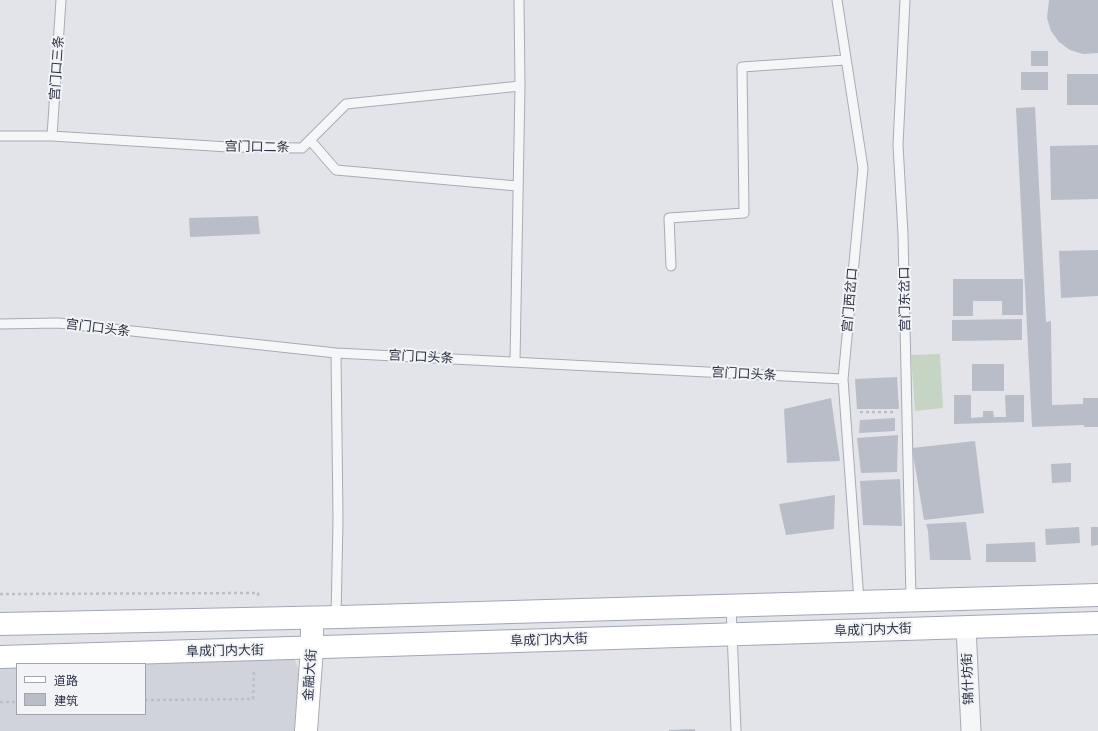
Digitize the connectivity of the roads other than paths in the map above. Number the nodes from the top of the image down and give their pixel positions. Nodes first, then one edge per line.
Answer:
1 (61, 0) edge
2 (519, 0) edge
3 (837, 0) edge
4 (905, 0) edge
5 (845, 60) junction
6 (520, 86) junction
7 (0, 136) edge
8 (52, 136) junction
9 (310, 140) junction
10 (517, 186) junction
11 (671, 266) dead end
12 (0, 324) edge
13 (336, 353) junction
14 (515, 361) junction
15 (843, 379) junction
16 (1098, 595) edge
17 (911, 599) junction
18 (859, 601) junction
19 (731, 606) junction
20 (312, 618) junction
21 (336, 618) junction
22 (1098, 623) edge
23 (0, 624) edge
24 (966, 627) junction
25 (732, 634) junction
26 (312, 648) junction
27 (0, 657) edge
28 (306, 731) edge
29 (736, 731) edge
30 (971, 731) edge

1 - 8 lane, 宫门口三条
2 - 6 lane
3 - 5 lane, 宫门西岔口
4 - 17 lane, 宫门东岔口
5 - 11 lane
5 - 15 lane, 宫门西岔口
6 - 9 lane, 宫门口二条
6 - 10 lane
7 - 8 lane, 宫门口二条
8 - 9 lane, 宫门口二条
9 - 10 lane
10 - 14 lane
12 - 13 lane, 宫门口头条
13 - 14 lane, 宫门口头条
13 - 21 lane
14 - 15 lane, 宫门口头条
15 - 18 lane, 宫门西岔口
16 - 17 main road
17 - 18 main road
18 - 19 main road
19 - 21 main road
19 - 25 lane
20 - 21 main road
20 - 23 main road
20 - 26 main road, 金融大街
22 - 24 main road, 阜成门内大街
24 - 25 main road, 阜成门内大街
24 - 30 street, 锦什坊街
25 - 26 main road, 阜成门内大街
25 - 29 lane
26 - 27 main road, 阜成门内大街
26 - 28 main road, 金融大街

